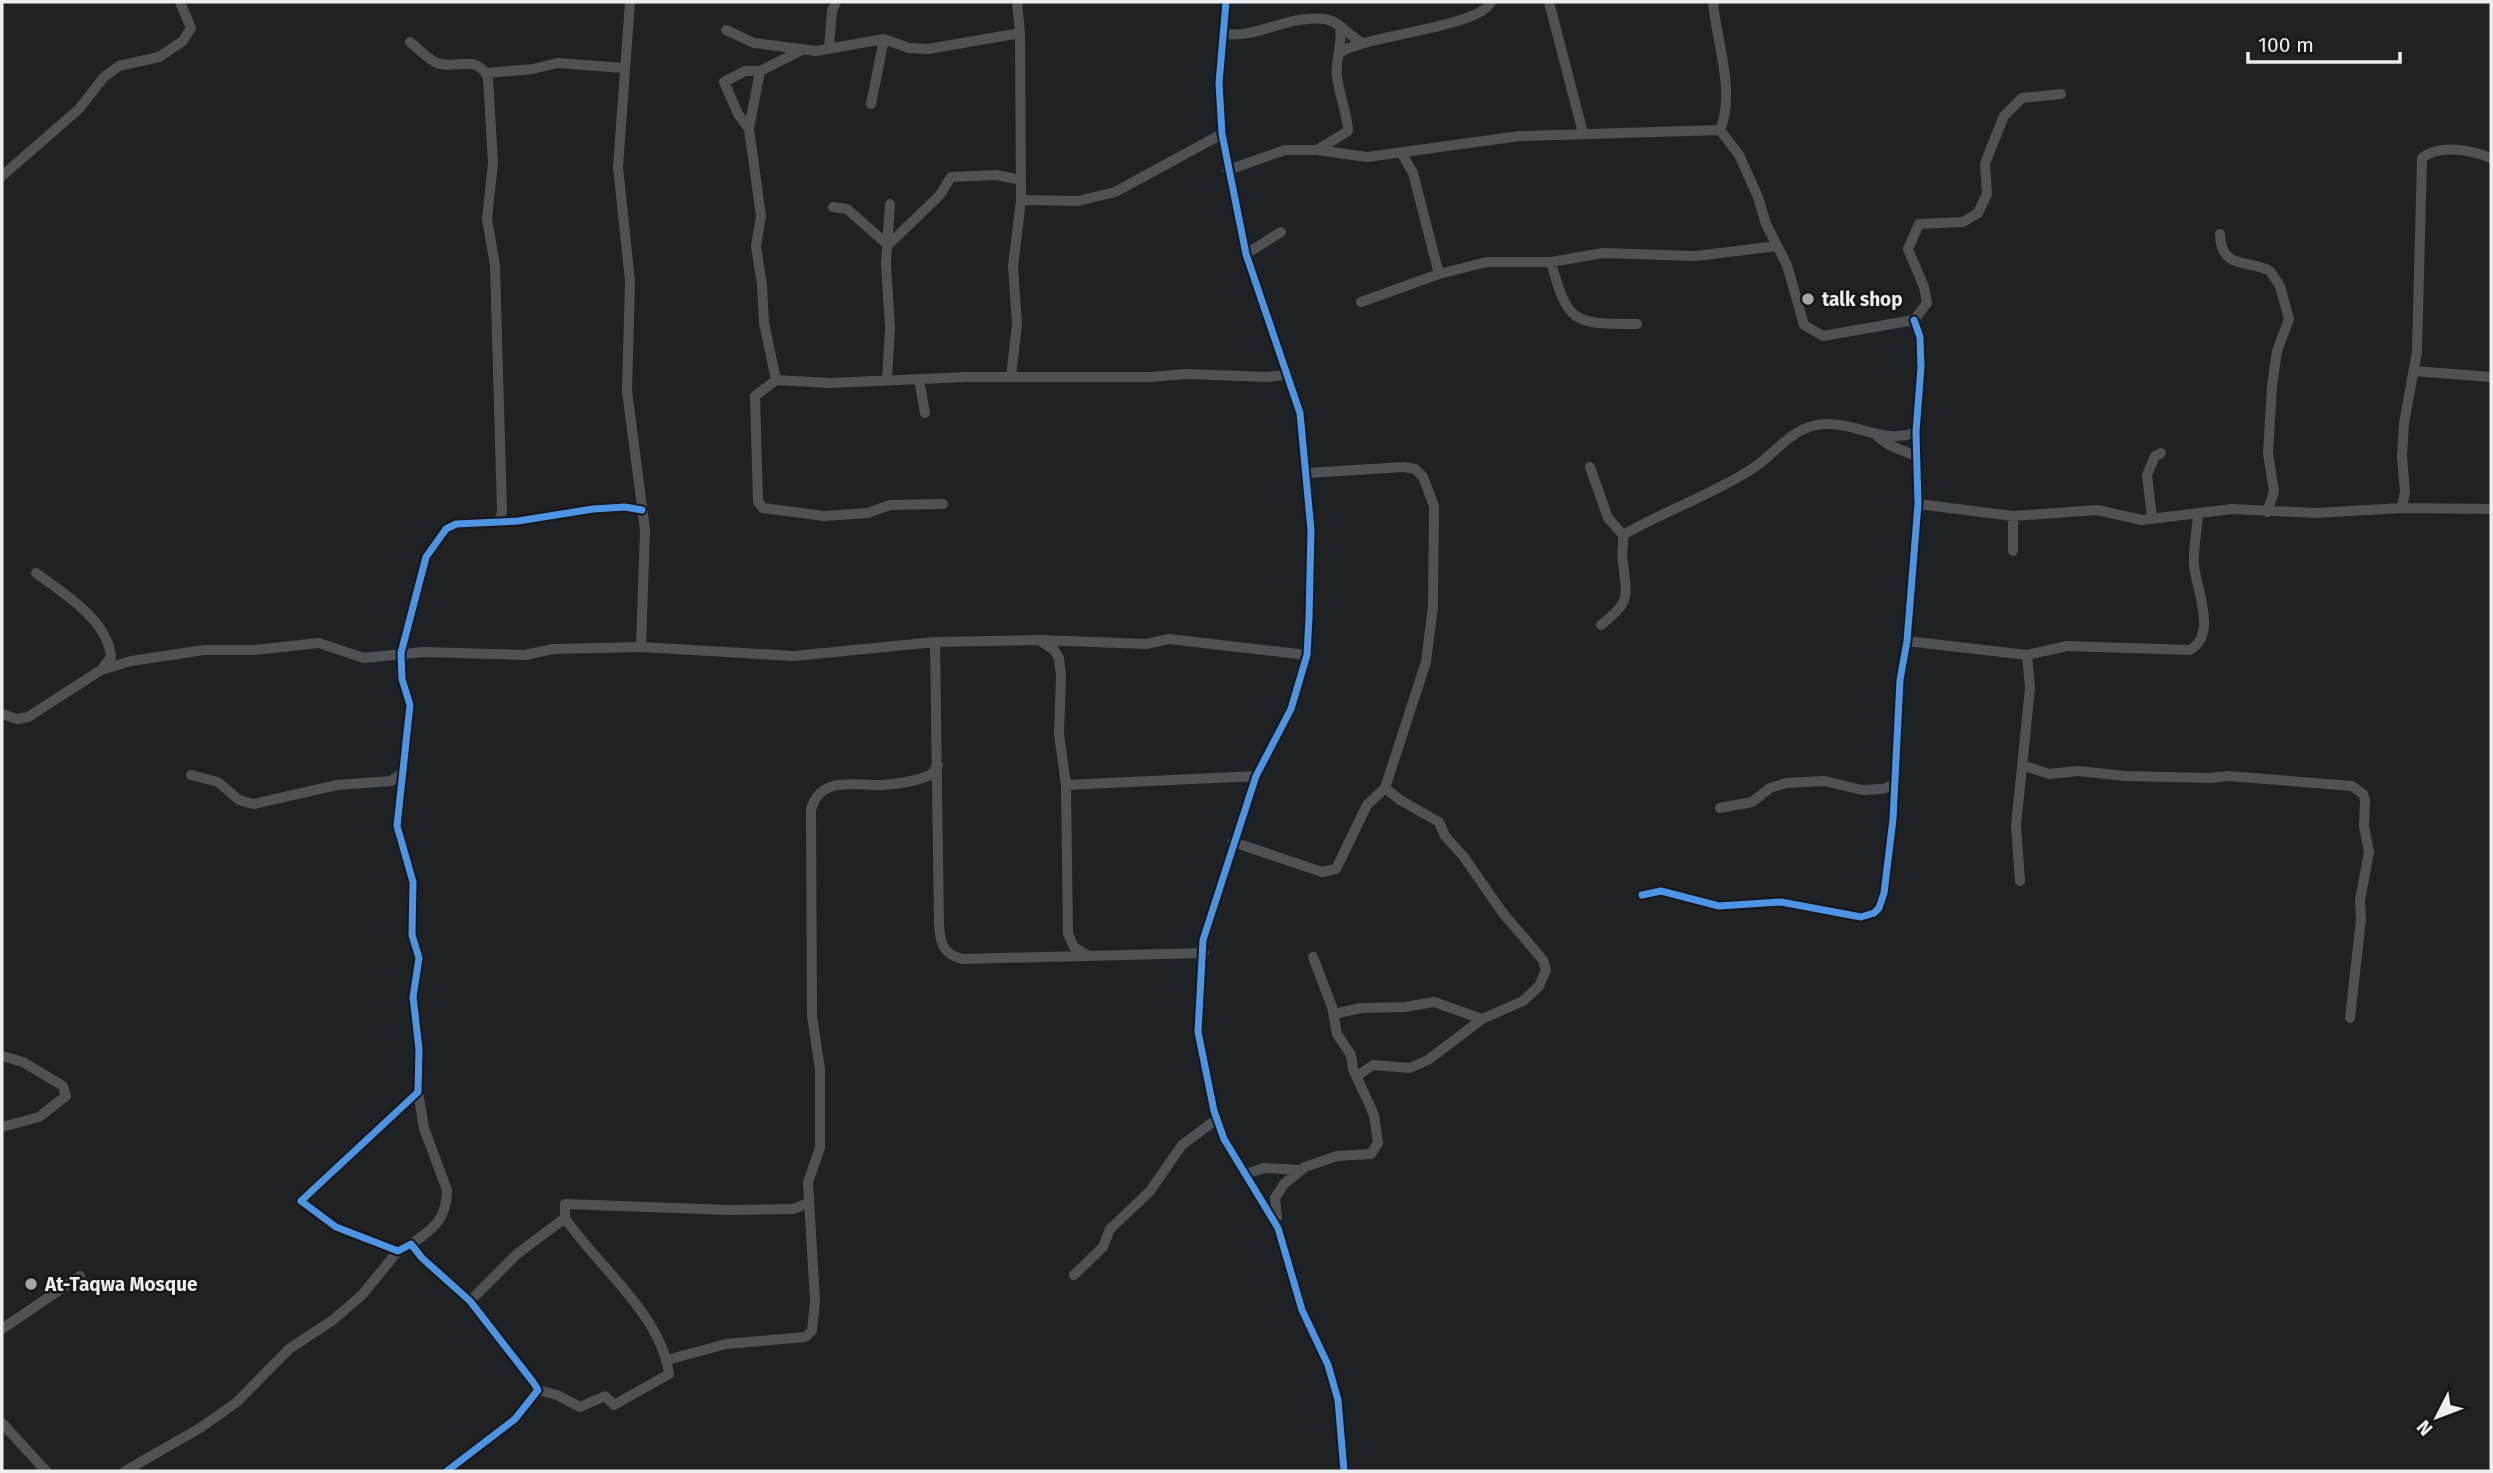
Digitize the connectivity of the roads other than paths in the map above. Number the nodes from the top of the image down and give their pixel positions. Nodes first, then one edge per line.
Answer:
1 (180, 2) edge
2 (630, 2) edge
3 (836, 2) edge
4 (1017, 2) edge
5 (1226, 2) edge
6 (1491, 2) edge
7 (1549, 2) edge
8 (1713, 2) edge
9 (1340, 26) junction
10 (726, 30) dead end
11 (1020, 33) junction
12 (1223, 33) junction
13 (884, 39) junction
14 (410, 42) dead end
15 (1361, 42) junction
16 (829, 47) junction
17 (802, 50) junction
18 (1341, 52) junction
19 (624, 68) junction
20 (760, 71) junction
21 (486, 73) junction
22 (2061, 94) dead end
23 (871, 104) dead end
24 (749, 129) junction
25 (1720, 130) junction
26 (1583, 133) junction
27 (1222, 134) junction
28 (1317, 150) junction
29 (1402, 154) junction
30 (2491, 158) edge
31 (1228, 170) junction
32 (2, 176) edge
33 (1021, 180) junction
34 (1021, 200) junction
35 (890, 204) dead end
36 (833, 207) dead end
37 (1281, 232) dead end
38 (2220, 234) dead end
39 (888, 246) junction
40 (1777, 246) junction
41 (1246, 254) junction
42 (1551, 262) junction
43 (1439, 274) junction
44 (1361, 302) dead end
45 (1914, 320) junction
46 (1637, 324) dead end
47 (2414, 371) junction
48 (1288, 374) junction
49 (1011, 377) junction
50 (2491, 377) edge
51 (919, 379) junction
52 (776, 380) junction
53 (887, 380) junction
54 (925, 413) dead end
55 (1916, 432) junction
56 (1877, 436) junction
57 (2161, 453) dead end
58 (1916, 456) junction
59 (1590, 467) dead end
60 (1307, 472) junction
61 (943, 504) dead end
62 (1919, 504) junction
63 (2402, 508) junction
64 (2491, 509) edge
65 (642, 510) junction
66 (2267, 512) junction
67 (2198, 514) junction
68 (2013, 516) junction
69 (2152, 518) junction
70 (499, 521) junction
71 (1623, 535) junction
72 (2013, 551) dead end
73 (36, 573) dead end
74 (1601, 625) dead end
75 (1307, 634) junction
76 (1040, 640) junction
77 (1907, 641) junction
78 (935, 642) junction
79 (959, 643) junction
80 (641, 647) junction
81 (1283, 651) junction
82 (401, 653) junction
83 (1307, 655) junction
84 (2027, 655) junction
85 (936, 665) junction
86 (101, 670) junction
87 (2, 714) edge
88 (938, 765) junction
89 (2022, 765) junction
90 (191, 775) dead end
91 (400, 775) junction
92 (1256, 776) junction
93 (1066, 785) junction
94 (1895, 785) junction
95 (1385, 788) junction
96 (1720, 808) dead end
97 (1233, 842) junction
98 (2020, 881) dead end
99 (1642, 895) dead end
100 (1069, 939) junction
101 (1204, 953) junction
102 (1090, 956) junction
103 (1057, 957) junction
104 (1313, 957) dead end
105 (1543, 960) junction
106 (1559, 972) dead end
107 (1334, 1014) junction
108 (1482, 1018) junction
109 (2350, 1018) dead end
110 (2, 1056) edge
111 (1357, 1076) junction
112 (418, 1092) junction
113 (1217, 1119) junction
114 (2, 1127) edge
115 (1299, 1170) junction
116 (1246, 1174) junction
117 (808, 1203) junction
118 (565, 1218) junction
119 (411, 1244) junction
120 (1282, 1244) junction
121 (398, 1251) junction
122 (1074, 1275) dead end
123 (80, 1276) dead end
124 (470, 1301) junction
125 (2, 1329) edge
126 (667, 1360) junction
127 (538, 1390) junction
128 (2, 1423) edge
129 (46, 1471) edge
130 (125, 1471) edge
131 (447, 1471) edge
132 (1344, 1471) edge

1 - 32 street
2 - 19 street
3 - 16 street
4 - 11 street
5 - 12 street
6 - 15 street
7 - 26 street
8 - 25 street
9 - 12 street
9 - 15 street
9 - 18 street
10 - 17 street
11 - 13 street
11 - 33 street
12 - 27 street
13 - 16 street
13 - 23 street
14 - 21 street
15 - 18 street
16 - 17 street
17 - 20 street
18 - 28 street
19 - 21 street
19 - 65 street
20 - 24 street
20 - 24 street
21 - 70 street
22 - 45 street
24 - 52 street
25 - 26 street
25 - 40 street
26 - 29 street
27 - 31 street
27 - 34 street
28 - 29 street
28 - 31 street
29 - 43 street
30 - 47 street
31 - 41 street
33 - 34 street
33 - 39 street
34 - 49 street
35 - 39 street
36 - 39 street
37 - 41 street
38 - 66 street
39 - 53 street
40 - 42 street
40 - 45 street
41 - 48 street
42 - 43 street
42 - 46 street
43 - 44 street
45 - 55 street
47 - 50 street
47 - 63 street
48 - 49 street
48 - 60 street
49 - 51 street
51 - 53 street
51 - 54 street
52 - 53 street
52 - 61 street
55 - 56 street
55 - 58 street
56 - 58 street
56 - 71 street
57 - 69 street
58 - 62 street
59 - 71 street
60 - 75 street
60 - 95 street
62 - 68 street
62 - 77 street
63 - 64 street
63 - 66 street
65 - 70 street
65 - 80 street
66 - 67 street
67 - 69 street
67 - 84 street
68 - 69 street
68 - 72 street
70 - 82 street
71 - 74 street
73 - 86 street
75 - 81 street
75 - 83 street
76 - 79 street
76 - 81 street
76 - 93 street
77 - 84 street
77 - 94 street
78 - 79 street
78 - 80 street
78 - 85 street
79 - 85 street
80 - 82 street
81 - 83 street
82 - 86 street
82 - 91 street
83 - 92 street
84 - 89 street
85 - 88 street
86 - 87 street
88 - 103 street
88 - 117 street
89 - 98 street
89 - 109 street
90 - 91 street
91 - 112 street
92 - 93 street
92 - 97 street
93 - 100 street
94 - 96 street
94 - 99 street
95 - 97 street
95 - 105 street
97 - 101 street
100 - 102 street
100 - 103 street
101 - 102 street
101 - 113 street
102 - 103 street
104 - 107 street
105 - 106 street
105 - 108 street
107 - 108 street
107 - 111 street
108 - 111 street
110 - 114 street
111 - 115 street
112 - 119 street
112 - 121 street
113 - 116 street
113 - 122 street
115 - 116 street
115 - 120 street
116 - 120 street
117 - 118 street
117 - 126 street
118 - 124 street
118 - 126 street
119 - 121 street
119 - 124 street
120 - 132 street
121 - 130 street
123 - 125 street
124 - 127 street
126 - 127 street
127 - 131 street
128 - 129 street

